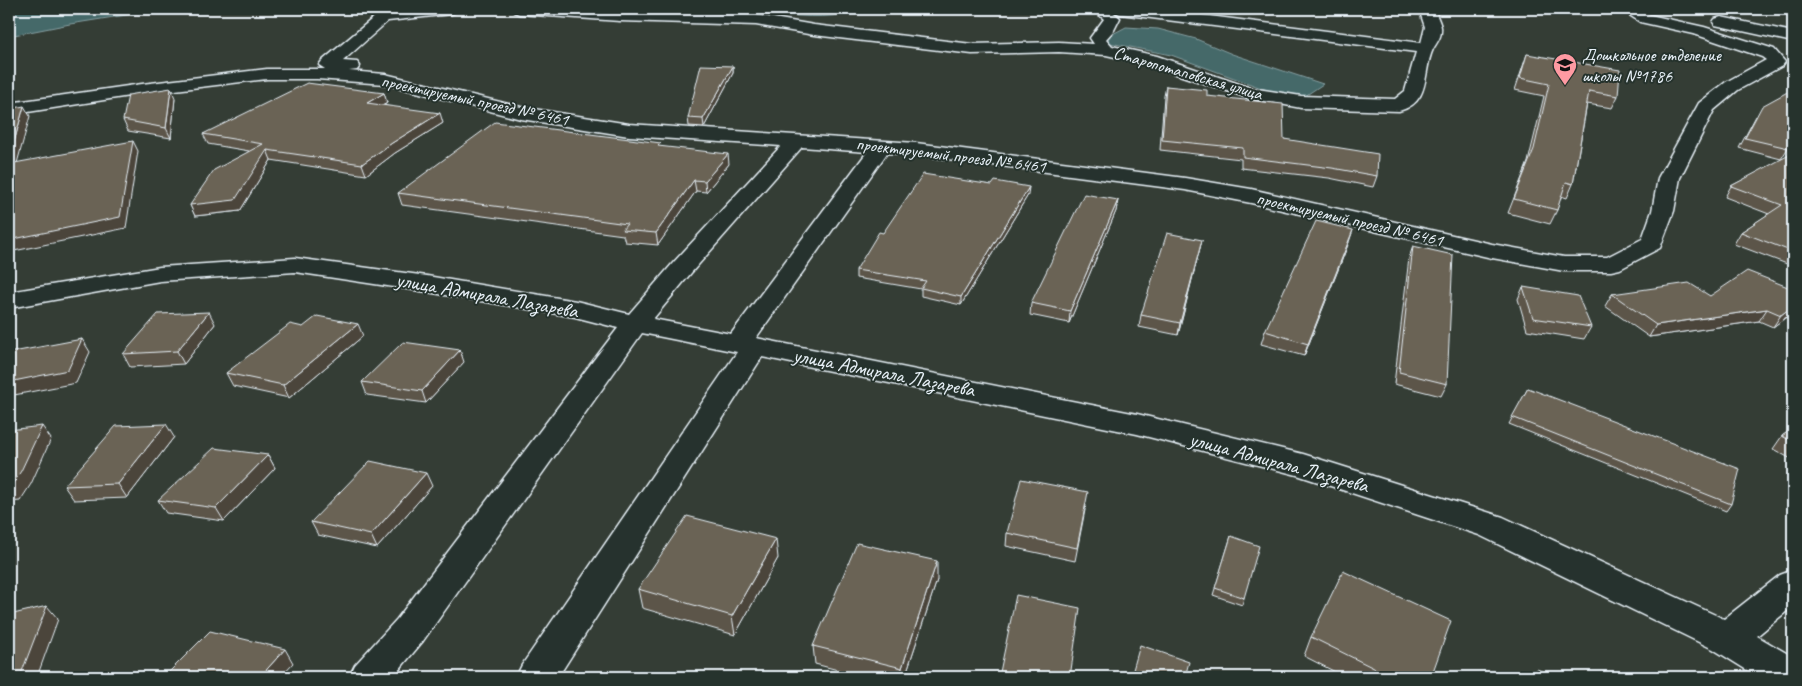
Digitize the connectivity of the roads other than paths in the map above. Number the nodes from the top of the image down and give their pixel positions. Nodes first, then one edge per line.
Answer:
1 (450, 9) edge
2 (519, 9) edge
3 (1100, 9) edge
4 (1120, 9) edge
5 (1427, 9) edge
6 (1636, 9) edge
7 (1656, 9) edge
8 (1660, 9) edge
9 (1723, 9) edge
10 (1767, 16) dead end
11 (1793, 38) edge
12 (1428, 45) junction
13 (1106, 50) junction
14 (381, 68) dead end
15 (9, 109) edge
16 (798, 140) junction
17 (882, 146) junction
18 (9, 300) edge
19 (635, 324) junction
20 (747, 345) junction
21 (1793, 585) edge
22 (1727, 638) junction
23 (369, 677) edge
24 (536, 677) edge
25 (1792, 677) edge

1 - 14 street
2 - 13 street
3 - 13 street, Старопотаповская улица
4 - 12 street
5 - 12 street, Старопотаповская улица
6 - 17 street, проектируемый проезд № 6461
7 - 8 street
8 - 11 street
9 - 10 street
12 - 13 street, Старопотаповская улица
15 - 16 street, проектируемый проезд № 6461
16 - 17 street, проектируемый проезд № 6461
16 - 19 street
17 - 20 street
18 - 19 street, улица Адмирала Лазарева
19 - 20 street, улица Адмирала Лазарева
19 - 23 street
20 - 22 street, улица Адмирала Лазарева
20 - 24 street
21 - 22 street
22 - 25 street, улица Адмирала Лазарева

